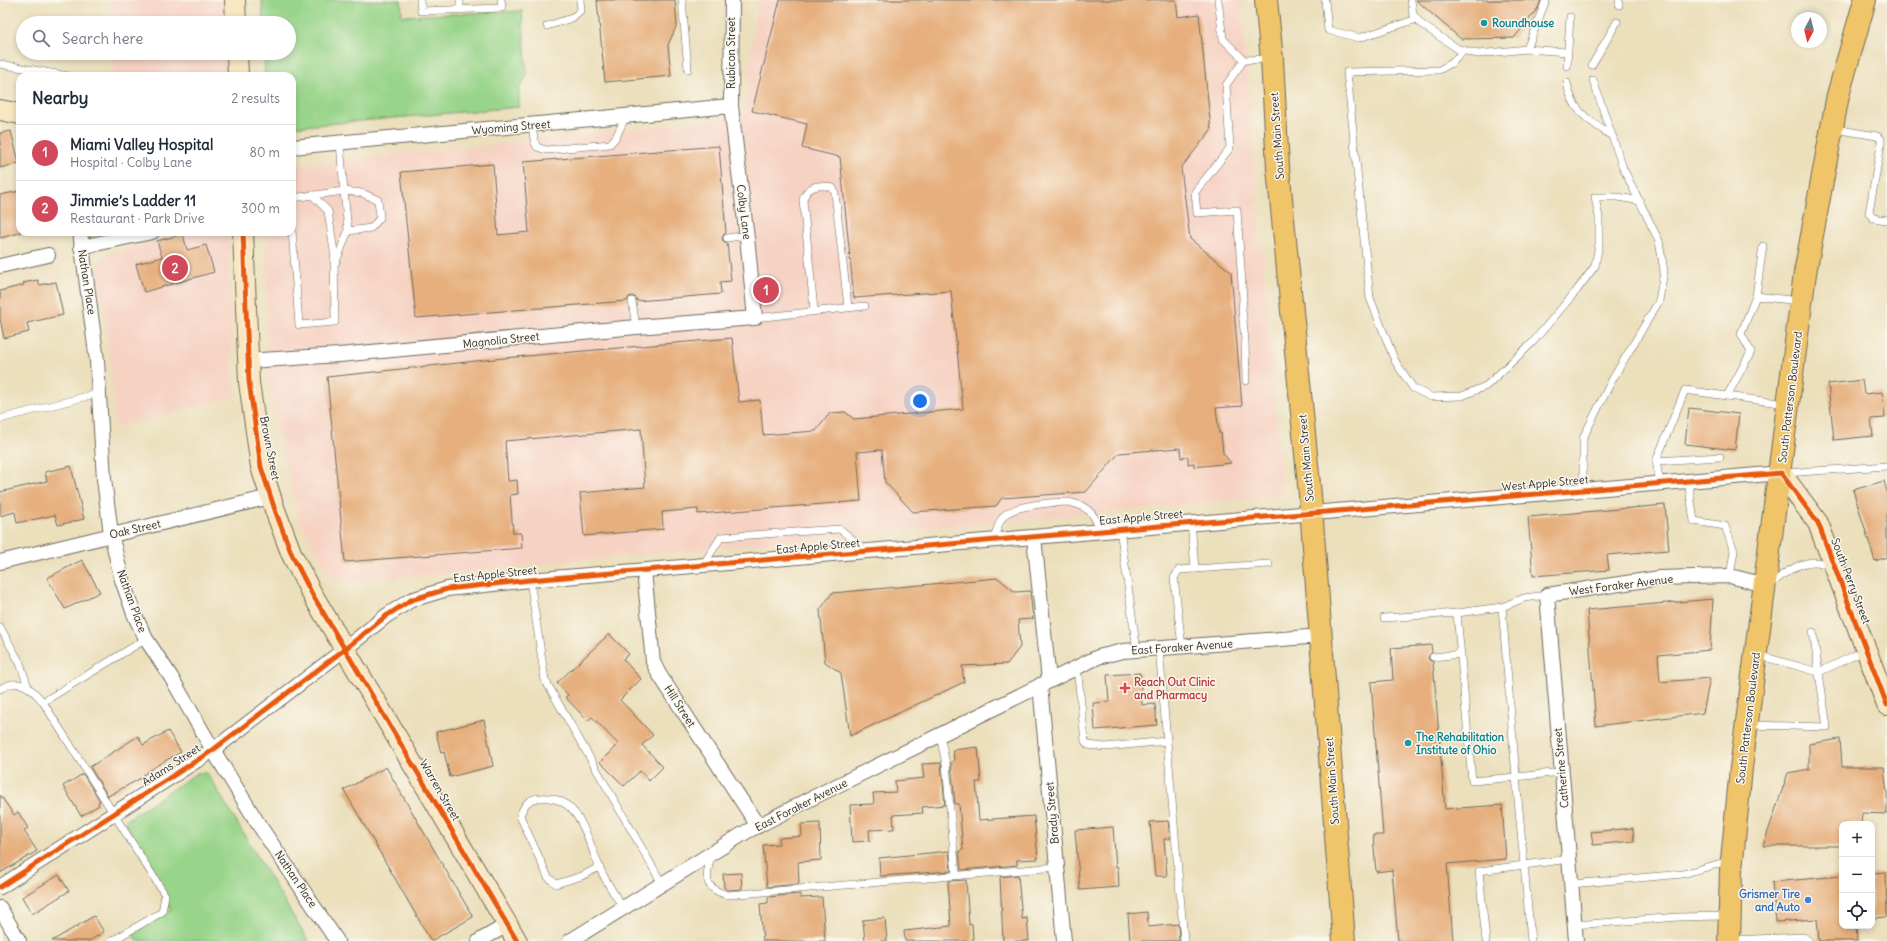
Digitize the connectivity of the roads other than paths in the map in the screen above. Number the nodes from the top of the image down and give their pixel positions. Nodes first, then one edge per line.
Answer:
1 (235, 0) edge
2 (420, 0) edge
3 (460, 0) edge
4 (501, 0) edge
5 (580, 0) edge
6 (682, 0) edge
7 (732, 0) edge
8 (1218, 0) edge
9 (1266, 0) edge
10 (1325, 0) edge
11 (1412, 0) edge
12 (1546, 0) edge
13 (1865, 0) edge
14 (460, 9) junction
15 (236, 16) edge
16 (1570, 17) dead end
17 (1417, 19) junction
18 (1617, 22) dead end
19 (547, 26) dead end
20 (1527, 49) junction
21 (1464, 50) junction
22 (1567, 52) junction
23 (1272, 59) junction
24 (237, 60) edge
25 (1244, 60) junction
26 (0, 64) edge
27 (1592, 65) dead end
28 (1567, 66) dead end
29 (688, 69) dead end
30 (45, 72) edge
31 (238, 72) edge
32 (1593, 80) dead end
33 (1567, 83) dead end
34 (731, 106) junction
35 (0, 110) edge
36 (16, 113) edge
37 (626, 116) junction
38 (532, 125) junction
39 (1831, 129) junction
40 (1613, 137) junction
41 (340, 143) junction
42 (296, 147) edge
43 (344, 191) junction
44 (312, 195) junction
45 (296, 197) edge
46 (1640, 201) junction
47 (1887, 220) edge
48 (348, 231) junction
49 (747, 235) junction
50 (80, 236) edge
51 (132, 236) edge
52 (243, 236) edge
53 (292, 236) edge
54 (727, 238) dead end
55 (1763, 246) dead end
56 (81, 247) junction
57 (48, 255) dead end
58 (0, 266) edge
59 (334, 266) junction
60 (1756, 296) junction
61 (632, 301) dead end
62 (1802, 302) junction
63 (865, 306) dead end
64 (848, 308) junction
65 (814, 310) junction
66 (755, 318) junction
67 (636, 327) junction
68 (247, 361) junction
69 (1246, 381) dead end
70 (99, 394) junction
71 (1727, 396) junction
72 (1789, 404) junction
73 (0, 419) edge
74 (1720, 457) dead end
75 (1656, 461) junction
76 (1887, 466) edge
77 (1781, 473) junction
78 (1688, 481) junction
79 (1660, 483) junction
80 (1583, 490) junction
81 (270, 497) junction
82 (1311, 514) junction
83 (1191, 522) junction
84 (1120, 528) junction
85 (1100, 531) junction
86 (111, 534) junction
87 (1034, 537) junction
88 (994, 540) junction
89 (867, 552) junction
90 (0, 562) edge
91 (1269, 564) dead end
92 (703, 566) junction
93 (1195, 569) junction
94 (644, 571) junction
95 (1837, 573) junction
96 (1730, 576) junction
97 (530, 580) junction
98 (1765, 586) junction
99 (1547, 595) junction
100 (1502, 607) junction
101 (1457, 613) junction
102 (1384, 618) dead end
103 (0, 627) edge
104 (1813, 632) dead end
105 (1321, 636) junction
106 (146, 639) junction
107 (1182, 646) junction
108 (1159, 648) junction
109 (345, 650) junction
110 (1137, 650) junction
111 (1866, 650) junction
112 (1461, 654) junction
113 (1756, 654) junction
114 (1433, 657) dead end
115 (1077, 667) junction
116 (1819, 672) junction
117 (1045, 682) junction
118 (28, 687) junction
119 (0, 689) edge
120 (43, 702) junction
121 (1887, 705) edge
122 (1747, 725) junction
123 (940, 735) junction
124 (1167, 741) junction
125 (213, 750) junction
126 (1561, 772) junction
127 (1516, 777) junction
128 (113, 814) junction
129 (758, 826) junction
130 (711, 855) junction
131 (1569, 859) junction
132 (1524, 865) junction
133 (1732, 865) junction
134 (1057, 867) junction
135 (599, 868) junction
136 (956, 875) junction
137 (1571, 884) junction
138 (664, 885) junction
139 (0, 887) edge
140 (0, 908) edge
141 (624, 909) junction
142 (1721, 916) junction
143 (1574, 925) junction
144 (512, 933) edge
145 (1782, 939) edge
146 (19, 941) edge
147 (112, 941) edge
148 (337, 941) edge
149 (478, 941) edge
150 (570, 941) edge
151 (1064, 941) edge
152 (1184, 941) edge
153 (1344, 941) edge
154 (1486, 941) edge
155 (1531, 941) edge
156 (1576, 941) edge
157 (1725, 941) edge
158 (1809, 941) edge

1 - 15 street
2 - 14 lane
3 - 14 lane
4 - 14 lane
5 - 19 lane
6 - 29 lane
7 - 34 street, Rubicon Street
8 - 25 lane
9 - 23 main road, South Main Street
10 - 17 lane
11 - 17 lane
12 - 20 lane
13 - 39 main road, South Patterson Boulevard
16 - 22 lane
17 - 21 lane
18 - 27 lane
20 - 21 lane
20 - 22 lane
21 - 46 lane
22 - 28 lane
23 - 25 lane
23 - 82 main road, South Main Street
24 - 31 street
25 - 69 lane
26 - 30 lane
32 - 40 lane
33 - 40 lane
34 - 37 street, Wyoming Street
34 - 49 street, Colby Lane
35 - 36 street
37 - 38 street, Wyoming Street
37 - 38 lane
38 - 41 street, Wyoming Street
39 - 47 lane
39 - 62 main road, South Patterson Boulevard
40 - 46 lane
41 - 42 street, Wyoming Street
41 - 43 lane
43 - 44 lane
43 - 48 lane
43 - 48 lane
44 - 45 lane
44 - 59 lane
46 - 80 lane
48 - 59 lane
49 - 54 lane
49 - 66 street, Colby Lane
50 - 56 street, Nathan Place
51 - 56 street
52 - 68 street, Brown Street
53 - 59 lane
55 - 60 lane
56 - 70 street, Nathan Place
57 - 58 street
60 - 62 lane
60 - 71 lane
61 - 67 lane
62 - 72 main road, South Patterson Boulevard
63 - 64 lane
64 - 65 lane
64 - 65 lane
65 - 66 lane
66 - 67 street, Magnolia Street
67 - 68 street, Magnolia Street
68 - 81 street, Brown Street
70 - 73 lane
70 - 86 street, Nathan Place
71 - 72 lane
71 - 75 lane
72 - 77 main road, South Patterson Boulevard
74 - 75 lane
75 - 79 lane
76 - 77 lane
77 - 78 street, West Apple Street
77 - 95 street, South Perry Street
77 - 98 main road, South Patterson Boulevard
78 - 79 street, West Apple Street
78 - 96 lane
79 - 80 street, West Apple Street
80 - 82 street, West Apple Street
81 - 86 street, Oak Street
81 - 109 street, Brown Street
82 - 83 street, East Apple Street
82 - 105 main road, South Main Street
83 - 84 street, East Apple Street
83 - 93 lane
84 - 85 street, East Apple Street
84 - 110 lane
85 - 87 street, East Apple Street
85 - 88 lane
86 - 90 street, Oak Street
86 - 106 street, Nathan Place
87 - 88 street, East Apple Street
87 - 117 street, Brady Street
88 - 89 street, East Apple Street
89 - 92 street, East Apple Street
89 - 92 lane
91 - 93 lane
92 - 94 street, East Apple Street
93 - 107 lane
94 - 97 street, East Apple Street
94 - 129 street, Hill Street
95 - 98 lane
95 - 111 street, South Perry Street
96 - 98 street, West Foraker Avenue
96 - 99 street, West Foraker Avenue
97 - 109 street, East Apple Street
97 - 138 lane
98 - 113 main road, South Patterson Boulevard
99 - 100 lane
99 - 126 street, Catherine Street
100 - 101 lane
100 - 127 lane
101 - 102 lane
101 - 112 lane
103 - 118 lane
104 - 116 lane
105 - 107 street, East Foraker Avenue
105 - 153 main road, South Main Street
106 - 120 lane
106 - 125 street, Nathan Place
107 - 108 street, East Foraker Avenue
108 - 110 street, East Foraker Avenue
108 - 124 lane
109 - 125 street, Adams Street
109 - 144 street, Warren Street
110 - 115 street, East Foraker Avenue
111 - 116 lane
111 - 121 street, South Perry Street
112 - 114 lane
112 - 127 lane
113 - 116 lane
113 - 122 main road, South Patterson Boulevard
115 - 117 street, East Foraker Avenue
115 - 124 lane
116 - 122 lane
117 - 123 street, East Foraker Avenue
117 - 134 street, Brady Street
118 - 119 lane
118 - 120 lane
120 - 128 lane
122 - 133 main road, South Patterson Boulevard
123 - 129 street, East Foraker Avenue
123 - 136 lane
124 - 152 lane
125 - 128 street, Adams Street
125 - 148 street, Nathan Place
126 - 127 lane
126 - 131 street, Catherine Street
127 - 132 lane
128 - 139 street, Adams Street
128 - 147 lane
129 - 130 street, East Foraker Avenue
130 - 136 lane
130 - 138 street, East Foraker Avenue
131 - 132 lane
131 - 137 street, Catherine Street
132 - 154 lane
132 - 155 lane
133 - 137 lane
133 - 142 main road, South Patterson Boulevard
133 - 157 main road, South Patterson Boulevard
134 - 136 lane
134 - 151 street, Brady Street
135 - 135 lane
135 - 141 lane
137 - 143 street, Catherine Street
138 - 141 street, East Foraker Avenue
140 - 146 street
141 - 150 street, East Foraker Avenue
142 - 143 lane
142 - 157 main road, South Patterson Boulevard
143 - 156 street, Catherine Street
144 - 149 street
145 - 157 lane
145 - 158 lane

